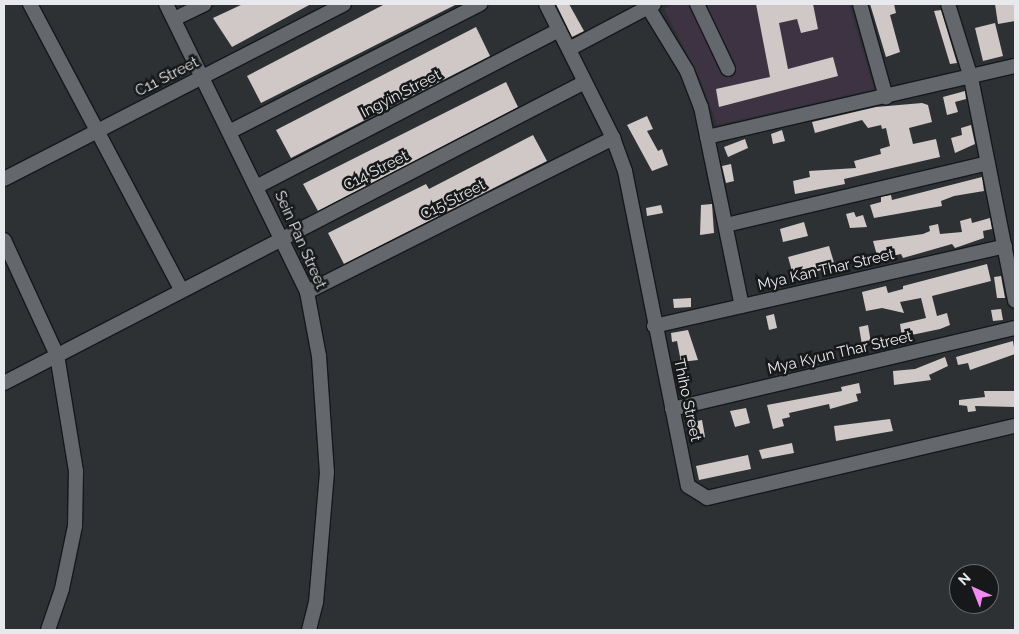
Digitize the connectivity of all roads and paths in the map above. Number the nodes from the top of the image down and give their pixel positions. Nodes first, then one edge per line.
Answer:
1 (30, 4) edge
2 (166, 4) edge
3 (205, 4) edge
4 (344, 4) edge
5 (480, 4) edge
6 (546, 4) edge
7 (697, 4) edge
8 (860, 4) edge
9 (948, 4) edge
10 (651, 5) edge
11 (174, 19) junction
12 (559, 30) junction
13 (569, 49) junction
14 (1015, 66) edge
15 (728, 68) dead end
16 (203, 76) junction
17 (971, 78) junction
18 (585, 82) junction
19 (886, 97) junction
20 (97, 131) junction
21 (231, 131) junction
22 (707, 137) junction
23 (613, 138) junction
24 (988, 163) junction
25 (4, 179) edge
26 (258, 186) junction
27 (726, 225) junction
28 (283, 237) junction
29 (4, 240) edge
30 (1004, 246) junction
31 (181, 289) junction
32 (307, 292) junction
33 (1015, 301) edge
34 (742, 306) junction
35 (654, 326) junction
36 (1015, 328) edge
37 (57, 355) junction
38 (4, 383) edge
39 (672, 409) junction
40 (1015, 426) edge
41 (48, 630) edge
42 (309, 630) edge

1 - 20 street
2 - 11 street, Sein Pan Street
3 - 11 street
4 - 16 street, C11 Street
5 - 21 street
6 - 12 street, Thiho Street
7 - 15 street
8 - 19 street
9 - 17 street
10 - 13 street
10 - 22 street
11 - 16 street, Sein Pan Street
12 - 13 street, Thiho Street
12 - 26 street, Ingyin Street
13 - 18 street, Thiho Street
14 - 17 street
16 - 20 street, C11 Street
16 - 21 street, Sein Pan Street
17 - 19 street
17 - 24 street
18 - 23 street, Thiho Street
18 - 28 street, C14 Street
19 - 22 street
20 - 25 street, C11 Street
20 - 31 street
21 - 26 street, Sein Pan Street
22 - 27 street
23 - 32 street, C15 Street
23 - 35 street, Thiho Street
24 - 27 street
24 - 30 street
26 - 28 street, Sein Pan Street
27 - 34 street
28 - 31 street, C14 Street
28 - 32 street, Sein Pan Street
29 - 37 street
30 - 33 street
30 - 34 street, Mya Kan Thar Street
31 - 37 street, C14 Street
32 - 42 street, Sein Pan Street
34 - 35 street, Mya Kan Thar Street
35 - 39 street, Thiho Street
36 - 39 street, Mya Kyun Thar Street
37 - 38 street, C14 Street
37 - 41 street
39 - 40 street, Thiho Street

